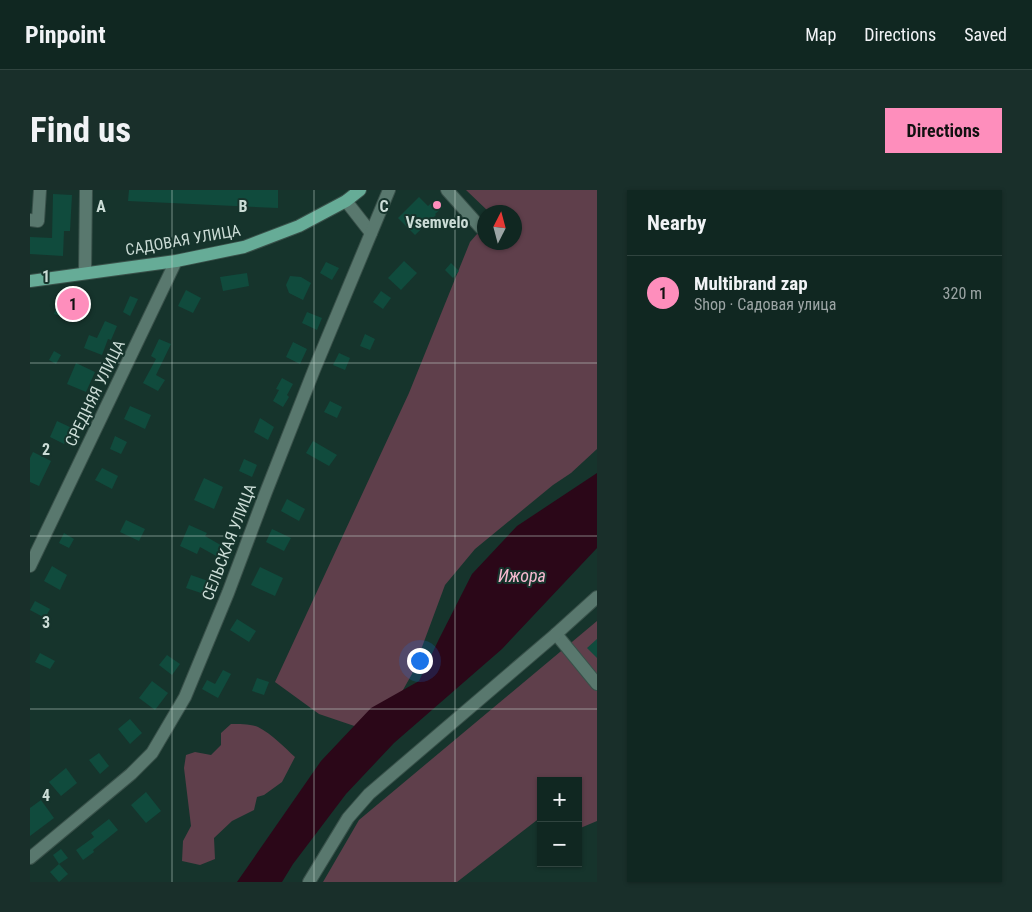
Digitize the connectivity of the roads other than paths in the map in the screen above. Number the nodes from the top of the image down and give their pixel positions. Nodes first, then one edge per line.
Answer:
1 (40, 190) edge
2 (86, 190) edge
3 (360, 190) edge
4 (389, 190) edge
5 (447, 190) edge
6 (346, 201) junction
7 (30, 220) edge
8 (477, 224) edge
9 (371, 233) junction
10 (176, 261) junction
11 (85, 273) junction
12 (30, 281) edge
13 (30, 566) edge
14 (597, 597) edge
15 (556, 634) junction
16 (597, 684) edge
17 (30, 858) edge
18 (310, 882) edge

1 - 7 street
2 - 11 street
3 - 6 main road, САДОВАЯ УЛИЦА
4 - 9 street, СЕЛЬСКАЯ УЛИЦА
5 - 8 street
6 - 9 street
6 - 10 main road, САДОВАЯ УЛИЦА
9 - 17 street, СЕЛЬСКАЯ УЛИЦА
10 - 11 main road, САДОВАЯ УЛИЦА
10 - 13 street, СРЕДНЯЯ УЛИЦА
11 - 12 main road, САДОВАЯ УЛИЦА
14 - 15 street
15 - 16 street
15 - 18 street

